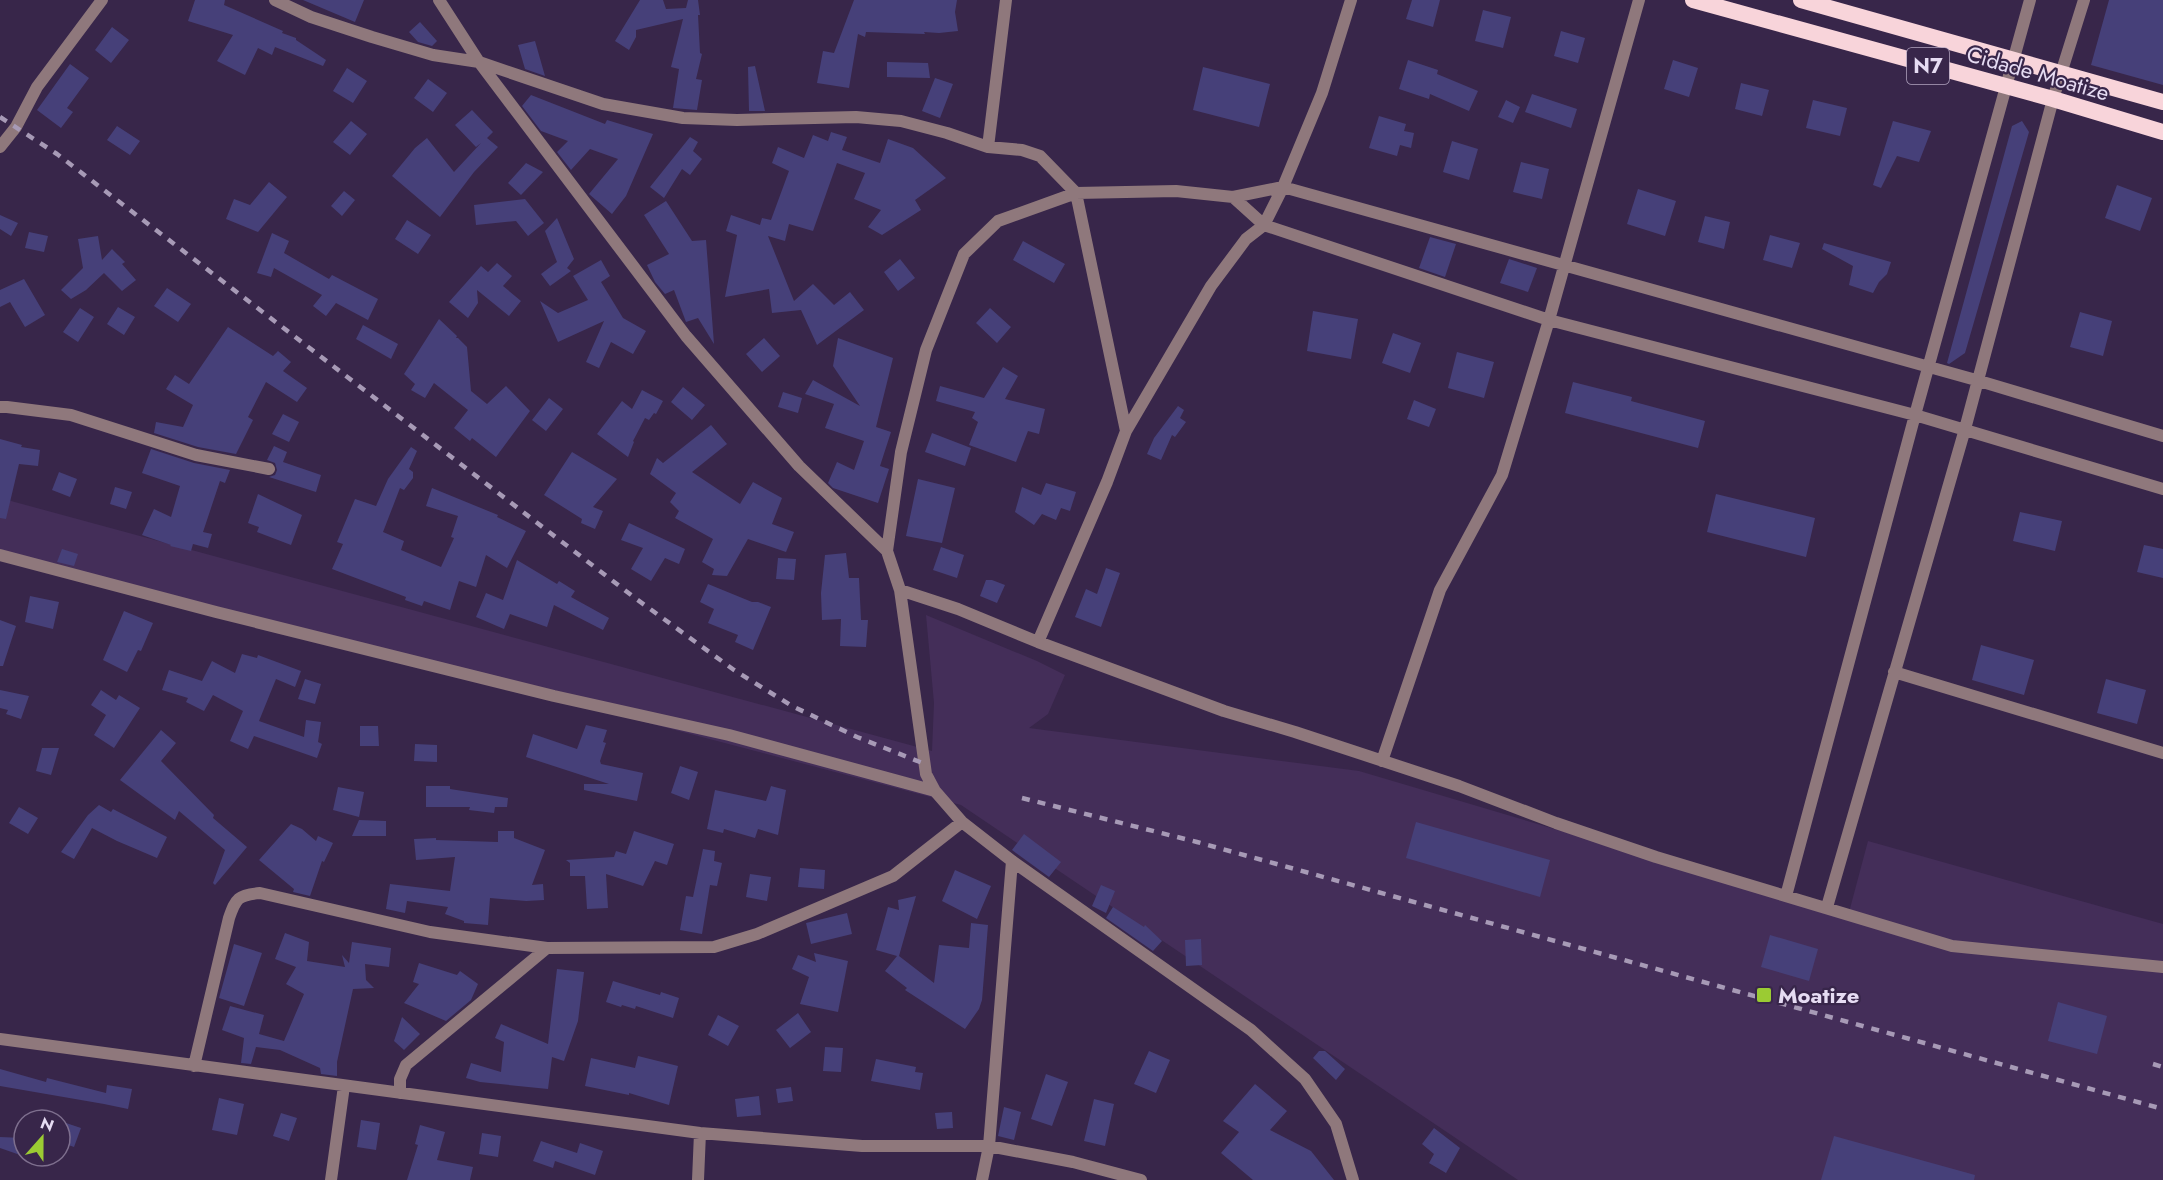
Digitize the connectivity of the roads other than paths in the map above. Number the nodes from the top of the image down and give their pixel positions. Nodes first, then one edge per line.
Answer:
1 (102, 0) edge
2 (275, 0) edge
3 (439, 0) edge
4 (1006, 0) edge
5 (1351, 0) edge
6 (1639, 0) edge
7 (1693, 0) edge
8 (1801, 0) edge
9 (2030, 0) edge
10 (2084, 0) edge
11 (2014, 60) junction
12 (479, 62) junction
13 (2062, 73) junction
14 (2005, 87) junction
15 (2053, 99) junction
16 (2163, 102) edge
17 (2163, 132) edge
18 (0, 147) edge
19 (988, 147) junction
20 (1283, 187) junction
21 (1076, 193) junction
22 (1233, 197) junction
23 (1264, 225) junction
24 (1564, 264) junction
25 (1549, 320) junction
26 (1928, 367) junction
27 (1976, 380) junction
28 (0, 407) edge
29 (1915, 415) junction
30 (1965, 429) junction
31 (1126, 431) junction
32 (2163, 436) edge
33 (269, 469) dead end
34 (2163, 489) edge
35 (887, 551) junction
36 (0, 555) edge
37 (900, 590) junction
38 (1038, 642) junction
39 (1894, 672) junction
40 (2163, 753) edge
41 (1382, 761) junction
42 (935, 791) junction
43 (962, 822) junction
44 (1012, 861) junction
45 (1786, 896) junction
46 (1827, 908) junction
47 (547, 948) junction
48 (2163, 968) edge
49 (0, 1039) edge
50 (194, 1066) junction
51 (344, 1086) junction
52 (400, 1093) junction
53 (700, 1133) junction
54 (988, 1146) junction
55 (331, 1180) edge
56 (698, 1180) edge
57 (982, 1180) edge
58 (1142, 1180) edge
59 (1353, 1180) edge

1 - 18 street
2 - 12 street
3 - 12 street
4 - 19 street
5 - 20 street
6 - 24 street
7 - 14 highway, Cidade Moatize / N7
8 - 11 highway, Cidade Moatize / N7
9 - 11 street
10 - 13 street
11 - 13 highway, Cidade Moatize / N7
11 - 14 street
12 - 19 street
12 - 35 street
13 - 15 street
13 - 16 highway, Cidade Moatize / N7
14 - 15 highway, Cidade Moatize / N7
14 - 26 street
15 - 17 highway, Cidade Moatize / N7
15 - 27 street
19 - 21 street
20 - 22 street
20 - 23 street
20 - 24 street
21 - 22 street
21 - 31 street
21 - 35 street
22 - 23 street
23 - 25 street
23 - 31 street
24 - 25 street
24 - 26 street
25 - 29 street
25 - 41 street
26 - 27 street
26 - 29 street
27 - 30 street
27 - 32 street
28 - 33 street
29 - 30 street
29 - 45 street
30 - 34 street
30 - 39 street
31 - 38 street
35 - 37 street
36 - 42 street
37 - 38 street
37 - 42 street
38 - 41 street
39 - 40 street
39 - 46 street
41 - 45 street
42 - 43 street
43 - 44 street
43 - 47 street
44 - 54 street
44 - 59 street
45 - 46 street
46 - 48 street
47 - 50 street
47 - 52 street
49 - 50 street
50 - 51 street
51 - 52 street
51 - 55 street
52 - 53 street
53 - 54 street
53 - 56 street
54 - 57 street
54 - 58 street

